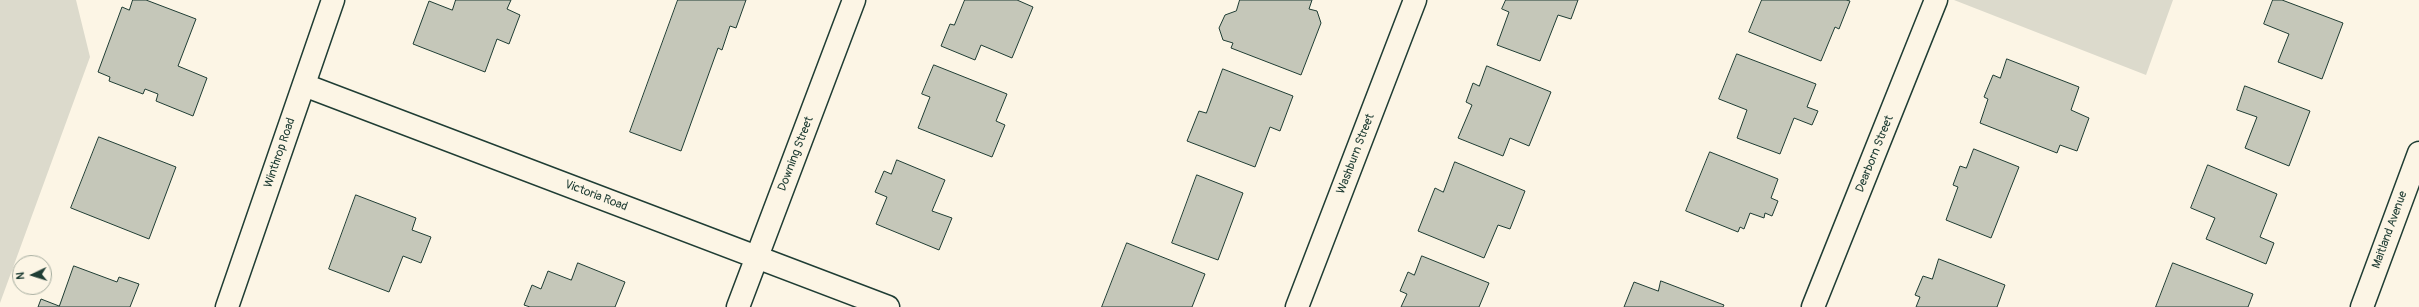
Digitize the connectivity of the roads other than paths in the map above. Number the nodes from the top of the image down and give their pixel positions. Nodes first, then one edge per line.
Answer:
1 (333, 0) edge
2 (854, 0) edge
3 (1415, 0) edge
4 (1936, 0) edge
5 (304, 85) junction
6 (2419, 153) edge
7 (757, 257) junction
8 (227, 307) edge
9 (738, 307) edge
10 (888, 307) edge
11 (1297, 307) edge
12 (1814, 307) edge
13 (2362, 307) edge

1 - 5 street, Winthrop Road
2 - 7 street, Downing Street
3 - 11 street, Washburn Street
4 - 12 street, Dearborn Street
5 - 7 street, Victoria Road
5 - 8 street, Winthrop Road
6 - 13 street, Maitland Avenue
7 - 9 street, Downing Street
7 - 10 street, Victoria Road

